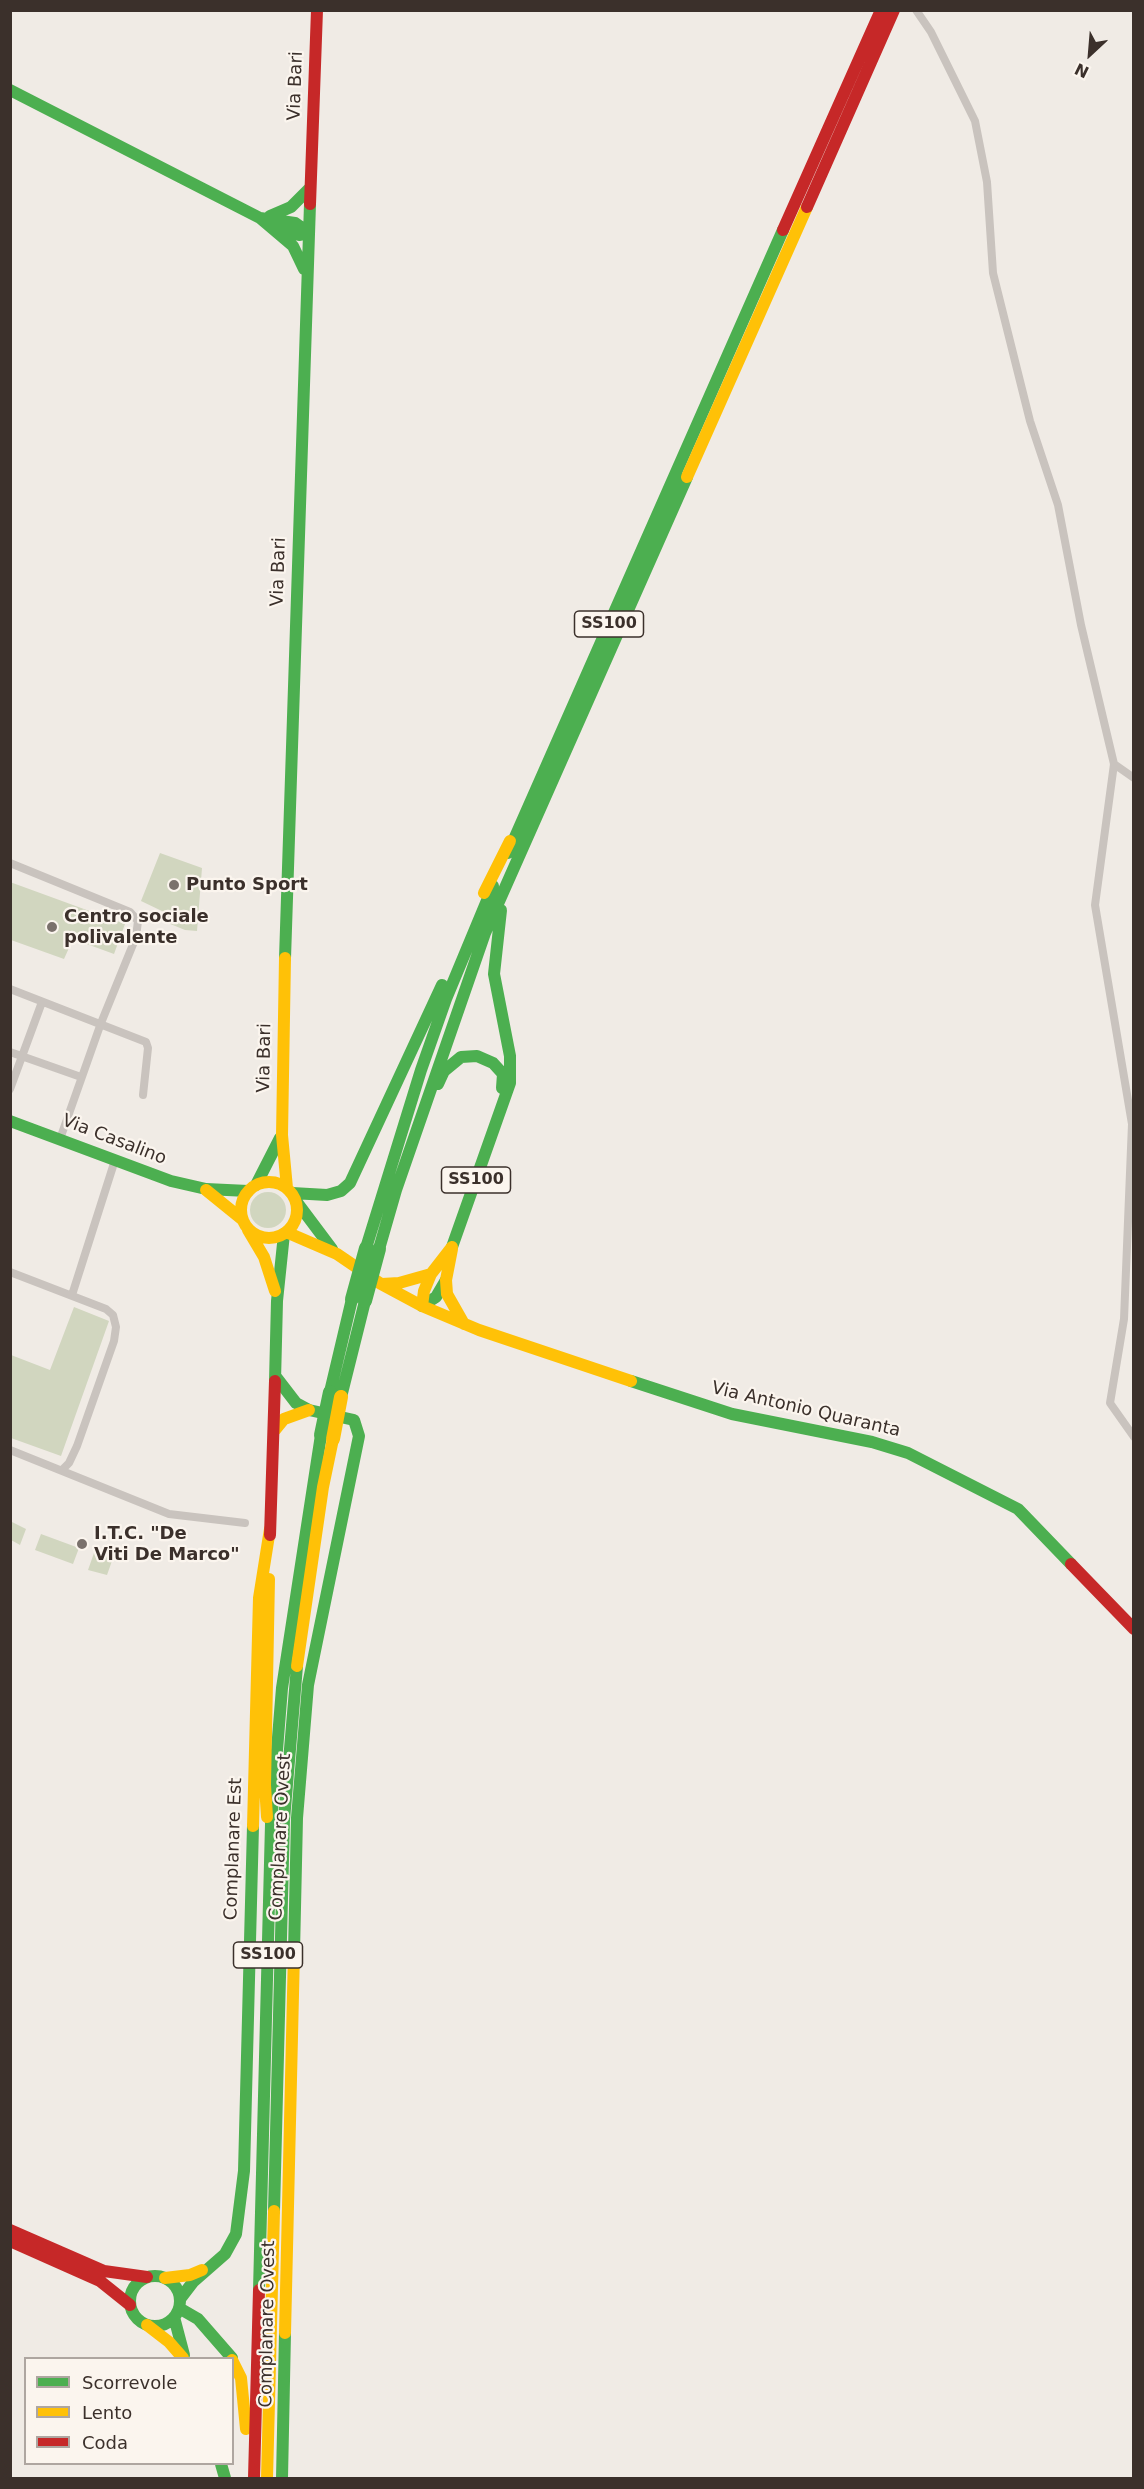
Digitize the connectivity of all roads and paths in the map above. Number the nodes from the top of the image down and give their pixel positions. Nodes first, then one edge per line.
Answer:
1 (317, 10) edge
2 (881, 10) edge
3 (894, 10) edge
4 (916, 10) edge
5 (10, 90) edge
6 (310, 188) junction
7 (260, 218) junction
8 (272, 228) junction
9 (309, 233) junction
10 (307, 288) junction
11 (1114, 764) junction
12 (1134, 778) edge
13 (530, 801) junction
14 (10, 863) edge
15 (505, 885) junction
16 (10, 989) edge
17 (42, 1002) junction
18 (100, 1023) junction
19 (10, 1052) edge
20 (22, 1056) junction
21 (81, 1077) junction
22 (10, 1089) edge
23 (143, 1095) dead end
24 (499, 1114) junction
25 (10, 1120) edge
26 (282, 1134) junction
27 (60, 1139) junction
28 (407, 1159) junction
29 (115, 1160) junction
30 (252, 1188) junction
31 (206, 1190) junction
32 (291, 1194) junction
33 (244, 1223) junction
34 (285, 1233) junction
35 (452, 1247) junction
36 (373, 1249) junction
37 (337, 1254) junction
38 (10, 1272) edge
39 (431, 1274) junction
40 (446, 1280) junction
41 (381, 1284) junction
42 (72, 1295) junction
43 (277, 1301) junction
44 (422, 1306) junction
45 (464, 1324) junction
46 (276, 1377) junction
47 (309, 1410) junction
48 (275, 1430) junction
49 (327, 1437) junction
50 (1134, 1437) edge
51 (10, 1450) edge
52 (62, 1470) junction
53 (245, 1523) dead end
54 (270, 1529) junction
55 (1134, 1629) edge
56 (271, 1840) junction
57 (10, 2230) edge
58 (10, 2241) edge
59 (208, 2267) junction
60 (147, 2277) junction
61 (165, 2278) junction
62 (130, 2305) junction
63 (178, 2308) junction
64 (146, 2324) junction
65 (183, 2357) edge
66 (184, 2357) edge
67 (230, 2357) edge
68 (234, 2363) edge
69 (247, 2478) edge
70 (254, 2478) edge
71 (267, 2478) edge
72 (282, 2478) edge

1 - 6 main road, Via Bari
2 - 13 main road, SS100
3 - 15 main road, SS100
4 - 11 street
5 - 7 main road
6 - 7 main road
6 - 9 main road, Via Bari
7 - 8 main road
7 - 9 main road
8 - 9 main road
8 - 10 main road
9 - 10 main road, Via Bari
10 - 26 main road, Via Bari
11 - 12 street
11 - 50 street
13 - 32 main road, SS100
13 - 36 main road, SS100
14 - 18 street
15 - 24 main road, SS100
15 - 28 main road, SS100
16 - 17 street
17 - 18 street
17 - 20 street
18 - 21 street
18 - 23 street
19 - 20 street
20 - 21 street
20 - 22 street
21 - 27 street
24 - 28 main road, SS100
24 - 35 main road, SS100
25 - 27 main road, Via Casalino
26 - 30 main road
26 - 32 main road, Via Bari
27 - 29 main road, Via Casalino
28 - 36 main road, SS100
29 - 31 main road, Via Casalino
29 - 42 street
30 - 31 main road, Via Casalino
30 - 32 main road
30 - 33 main road
31 - 33 main road, Via Casalino
32 - 34 main road
32 - 37 main road
33 - 34 main road
33 - 43 main road
34 - 37 main road
34 - 43 main road
35 - 39 main road
35 - 40 main road
36 - 49 main road, SS100, bridge
37 - 41 main road, Via Antonio Quaranta
38 - 42 street
39 - 41 main road
39 - 44 main road
40 - 44 main road
40 - 45 main road
41 - 44 main road, Via Antonio Quaranta
42 - 52 street
43 - 46 main road
44 - 45 main road, Via Antonio Quaranta
45 - 55 main road, Via Antonio Quaranta
46 - 47 main road
46 - 48 main road
47 - 48 main road
47 - 72 main road, Complanare Ovest
48 - 54 main road
49 - 56 main road, SS100
49 - 71 main road, SS100
51 - 52 street
52 - 53 street
54 - 56 main road
54 - 59 main road, Complanare Est
56 - 70 main road, SS100
57 - 60 main road
58 - 62 main road
59 - 61 main road
59 - 63 main road, Complanare Est
60 - 61 main road
60 - 62 main road
61 - 63 main road
62 - 64 main road
63 - 64 main road
63 - 66 main road
63 - 67 main road
64 - 65 main road
68 - 69 main road

